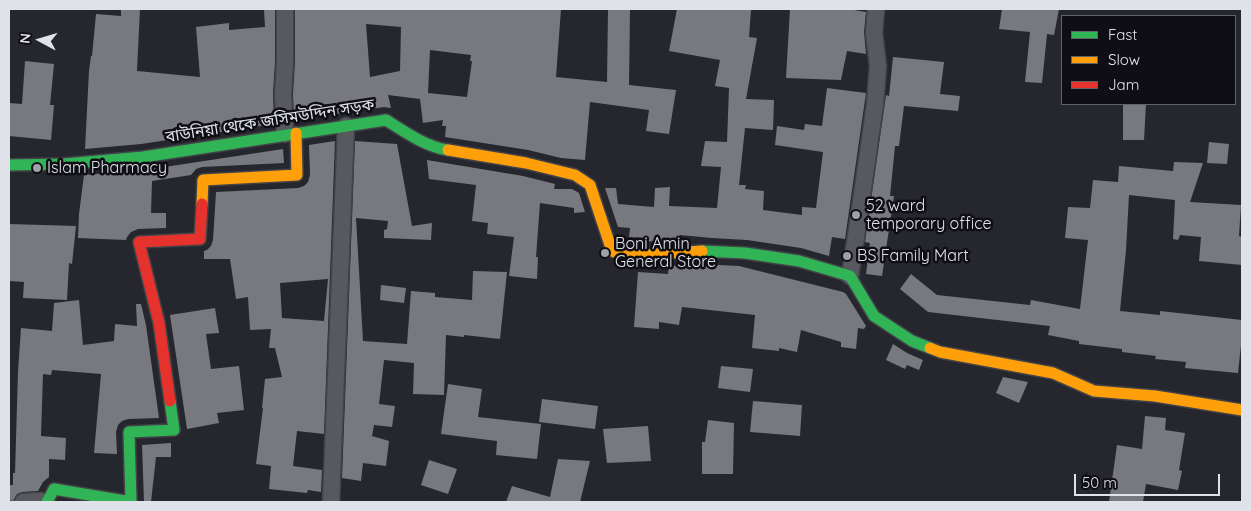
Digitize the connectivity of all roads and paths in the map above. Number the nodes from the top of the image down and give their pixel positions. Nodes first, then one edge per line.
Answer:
1 (285, 9) edge
2 (876, 9) edge
3 (346, 126) junction
4 (291, 134) junction
5 (9, 165) edge
6 (850, 276) junction
7 (1242, 410) edge
8 (23, 502) edge
9 (45, 502) edge
10 (331, 502) edge

1 - 4 street
2 - 6 street
3 - 4 street, বাউনিয়া থেকে জসিমউদ্দিন সড়ক
3 - 6 street, বাউনিয়া থেকে জসিমউদ্দিন সড়ক
3 - 10 street
4 - 5 street, বাউনিয়া থেকে জসিমউদ্দিন সড়ক
4 - 9 street
6 - 7 street
8 - 9 street

